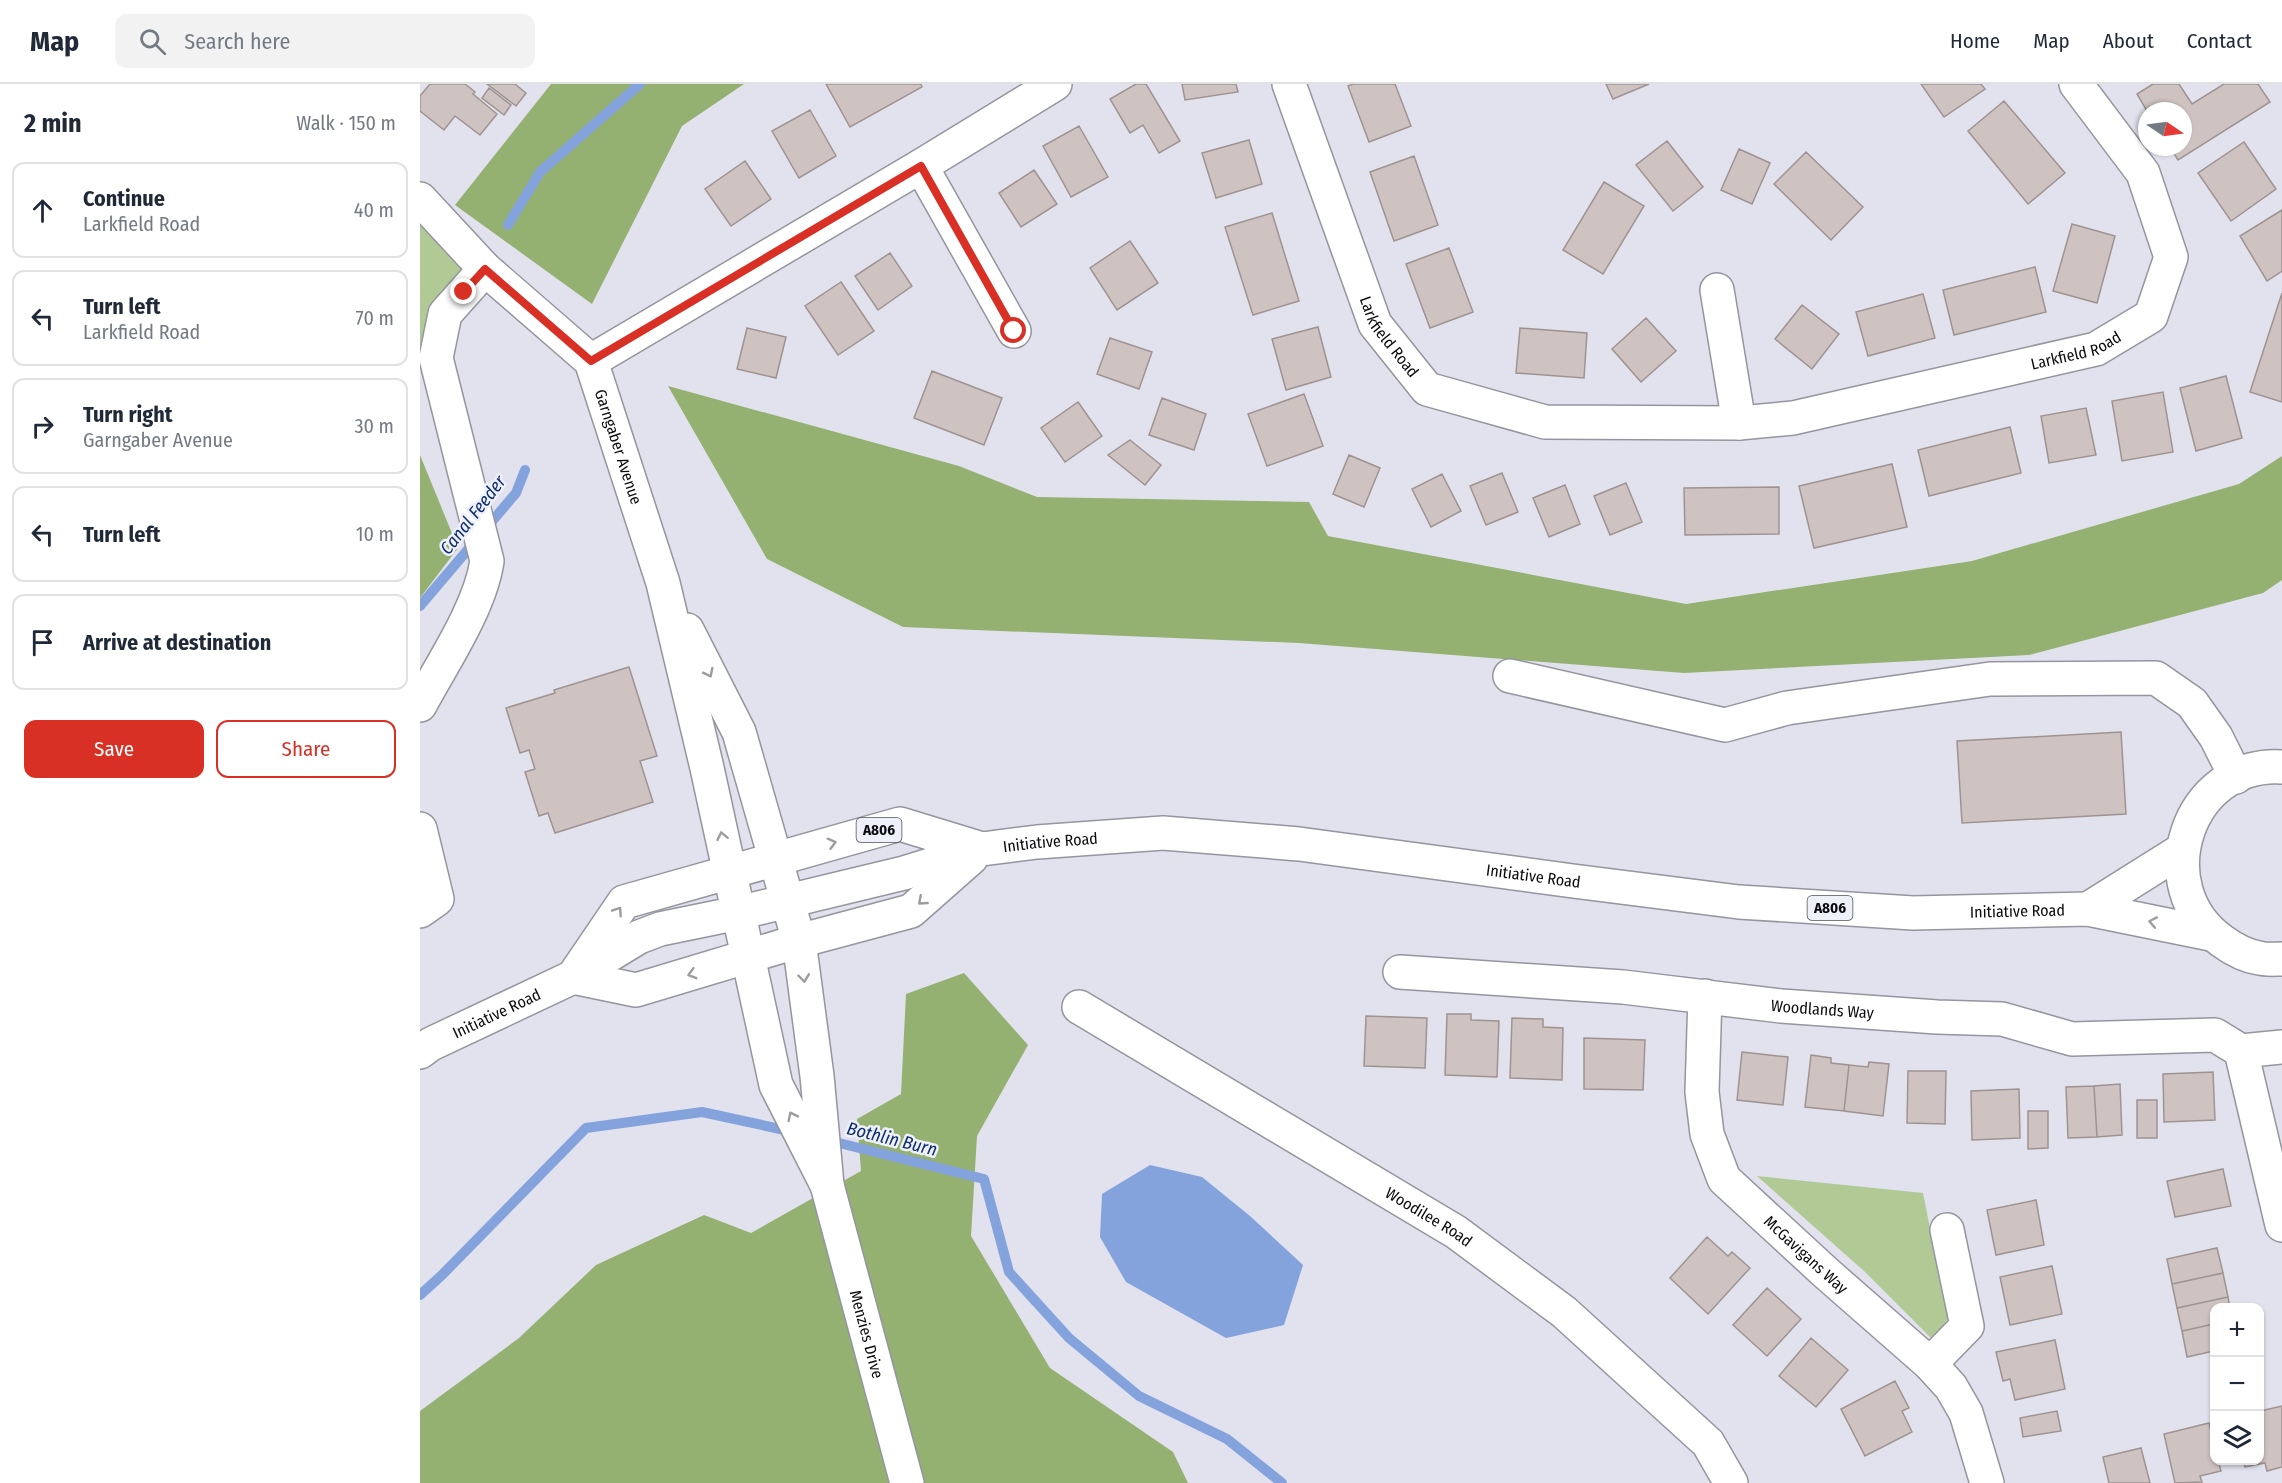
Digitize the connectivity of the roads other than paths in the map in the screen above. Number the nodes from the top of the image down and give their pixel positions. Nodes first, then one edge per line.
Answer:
1 (1055, 84) edge
2 (1289, 84) edge
3 (2076, 84) edge
4 (921, 166) junction
5 (420, 199) edge
6 (485, 269) junction
7 (1717, 290) dead end
8 (1014, 331) dead end
9 (591, 361) junction
10 (1739, 423) junction
11 (663, 584) junction
12 (1510, 676) dead end
13 (420, 705) edge
14 (2282, 767) edge
15 (2236, 777) junction
16 (420, 829) edge
17 (982, 849) junction
18 (2182, 850) junction
19 (775, 859) junction
20 (730, 873) junction
21 (788, 900) junction
22 (2088, 909) junction
23 (420, 911) edge
24 (738, 913) junction
25 (2211, 934) junction
26 (799, 941) junction
27 (748, 958) junction
28 (2282, 959) edge
29 (1400, 972) dead end
30 (573, 977) junction
31 (1705, 996) junction
32 (1079, 1007) dead end
33 (2282, 1047) edge
34 (2241, 1051) junction
35 (420, 1052) edge
36 (829, 1192) junction
37 (2282, 1225) edge
38 (1947, 1230) dead end
39 (1930, 1364) junction
40 (907, 1483) edge
41 (1731, 1483) edge
42 (1987, 1483) edge

1 - 4 street
2 - 10 street, Larkfield Road
3 - 10 street, Larkfield Road
4 - 8 street
4 - 9 street
5 - 6 street
6 - 9 street
6 - 13 street
7 - 10 street
9 - 11 street, Garngaber Avenue
11 -> 19 street, Garngaber Avenue
20 -> 11 street, Garngaber Avenue
12 - 15 street
14 - 15 street
15 - 18 street
16 - 23 street
19 -> 17 street, Initiative Road / A806
17 - 21 street, A806
17 - 22 street, Initiative Road / A806
17 -> 26 street, Initiative Road
18 - 22 street
18 - 25 street
19 - 20 street, Initiative Road / A806
19 - 21 street, Garngaber Avenue
20 - 24 street, Garngaber Avenue
30 -> 20 street, Initiative Road / A806
21 - 24 street, A806
21 - 26 street, Menzies Drive
25 -> 22 street, A806
24 - 27 street, Menzies Drive
24 - 30 street, A806
25 - 28 street
26 - 27 street, Initiative Road
26 -> 36 street, Menzies Drive
27 -> 30 street, Initiative Road
36 -> 27 street, Menzies Drive
29 - 31 street, Woodlands Way
30 - 35 street, Initiative Road / A806
31 - 34 street, Woodlands Way
31 - 39 street, McGavigans Way
32 - 41 street, Woodilee Road
33 - 34 street
34 - 37 street
36 - 40 street, Menzies Drive
38 - 39 street
39 - 42 street, McGavigans Way

